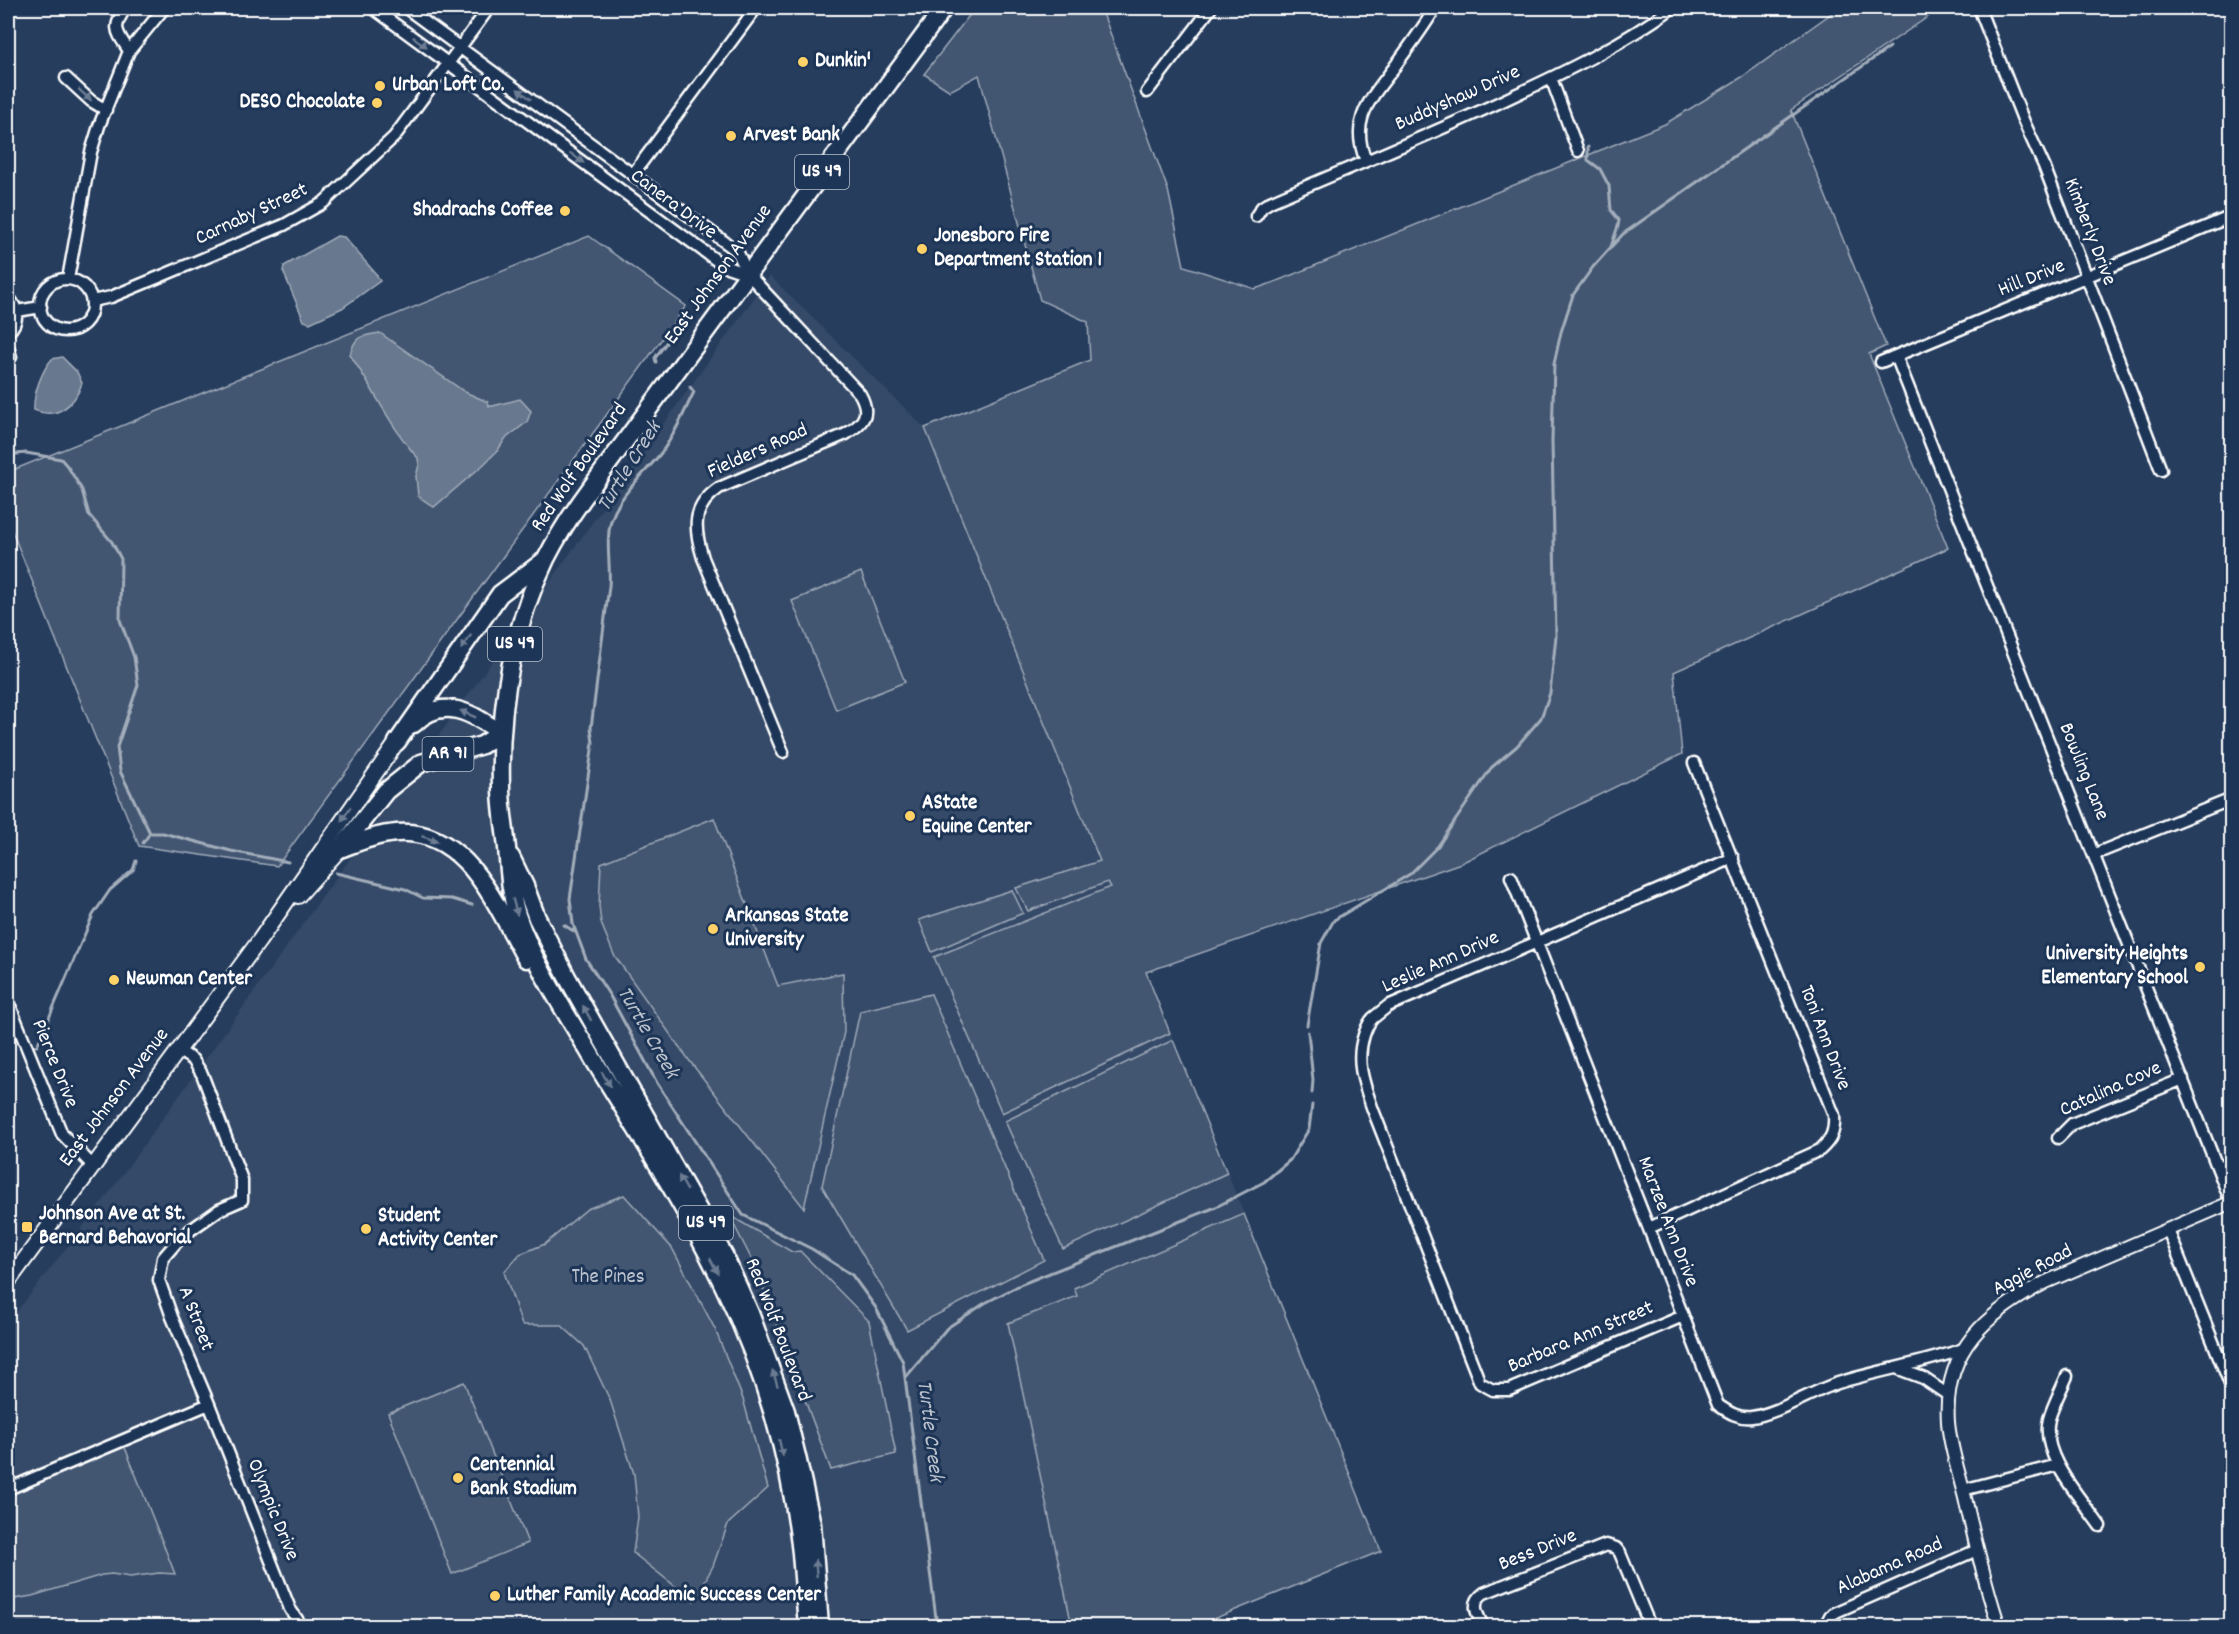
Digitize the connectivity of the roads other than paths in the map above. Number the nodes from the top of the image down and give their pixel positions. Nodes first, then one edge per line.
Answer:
1 (126, 8) edge
2 (164, 8) edge
3 (372, 8) edge
4 (406, 8) edge
5 (489, 8) edge
6 (756, 8) edge
7 (944, 8) edge
8 (1211, 8) edge
9 (1435, 8) edge
10 (1672, 8) edge
11 (1979, 8) edge
12 (460, 47) junction
13 (129, 51) junction
14 (449, 62) junction
15 (66, 78) dead end
16 (1551, 78) junction
17 (1147, 92) dead end
18 (106, 110) junction
19 (1578, 151) dead end
20 (1366, 161) junction
21 (633, 174) junction
22 (1256, 216) dead end
23 (2232, 216) edge
24 (747, 274) junction
25 (2086, 278) junction
26 (68, 279) junction
27 (8, 297) edge
28 (92, 301) junction
29 (40, 307) junction
30 (17, 311) junction
31 (8, 332) edge
32 (1896, 356) junction
33 (1881, 362) dead end
34 (659, 395) joint
35 (2161, 470) dead end
36 (546, 559) junction
37 (501, 733) junction
38 (397, 742) junction
39 (783, 752) dead end
40 (1694, 763) dead end
41 (2232, 799) edge
42 (340, 849) junction
43 (507, 849) junction
44 (2095, 854) junction
45 (1734, 858) junction
46 (1511, 877) dead end
47 (259, 940) junction
48 (1536, 942) junction
49 (557, 999) junction
50 (8, 1001) edge
51 (178, 1050) junction
52 (2183, 1079) junction
53 (2058, 1138) dead end
54 (2215, 1161) junction
55 (93, 1166) junction
56 (2232, 1173) edge
57 (2231, 1202) edge
58 (1649, 1228) junction
59 (2168, 1230) junction
60 (8, 1282) edge
61 (1683, 1316) junction
62 (1963, 1349) junction
63 (1896, 1368) junction
64 (2067, 1376) dead end
65 (2232, 1389) edge
66 (1493, 1390) joint
67 (1948, 1395) junction
68 (209, 1404) junction
69 (2058, 1465) junction
70 (8, 1489) edge
71 (1963, 1490) junction
72 (2100, 1526) dead end
73 (1977, 1550) junction
74 (304, 1626) edge
75 (807, 1626) edge
76 (820, 1626) edge
77 (1483, 1626) edge
78 (1650, 1626) edge
79 (1825, 1626) edge
80 (1999, 1626) edge

1 - 13 street
2 - 13 street
3 -> 14 street, Canera Drive
4 - 12 street, Canera Drive
5 - 12 street, Carnaby Street
6 - 21 street
7 - 24 highway, East Johnson Avenue / US 49
8 - 17 street
9 - 20 street
10 - 16 street, Buddyshaw Drive
11 - 25 street, Kimberly Drive
12 - 14 street, Carnaby Street
21 -> 12 street, Canera Drive
13 - 18 street
14 -> 24 street, Canera Drive
14 - 28 street, Carnaby Street
15 -> 18 street
16 - 19 street
16 - 20 street, Buddyshaw Drive
18 - 26 street
20 - 22 street, Buddyshaw Drive
21 - 24 street, Canera Drive
23 - 25 street, Hill Drive
24 - 34 highway, East Johnson Avenue / US 49
24 - 39 street, Fielders Road
25 - 32 street, Hill Drive
25 - 35 street, Kimberly Drive
26 - 28 street
26 - 29 street
27 - 30 street
28 - 29 street
29 - 30 street
30 - 31 street
32 - 33 street, Hill Drive
32 - 44 street, Bowling Lane
34 - 36 highway, Red Wolf Boulevard / US 49
36 - 37 highway, Red Wolf Boulevard / US 49
36 -> 38 highway, AR 91
37 -> 38 highway
37 - 42 highway, AR 91
37 - 43 highway, Red Wolf Boulevard / US 49
38 -> 47 main road, East Johnson Avenue / AR 91
40 - 45 street, Toni Ann Drive
41 - 44 street
42 - 47 main road, East Johnson Avenue / AR 91
42 -> 49 highway
43 -> 49 highway, Red Wolf Boulevard / US 49
76 -> 43 highway, Red Wolf Boulevard / US 49
44 - 52 street, Bowling Lane
45 - 48 street, Leslie Ann Drive
45 - 58 street, Toni Ann Drive
46 - 48 street, Marzee Ann Drive
47 - 51 main road, East Johnson Avenue / AR 91
48 - 58 street, Marzee Ann Drive
48 - 66 street, Leslie Ann Drive
49 -> 75 highway, Red Wolf Boulevard / US 49
50 - 55 street, Pierce Drive
51 - 55 main road, East Johnson Avenue / AR 91
51 - 68 street, A Street
52 - 53 street, Catalina Cove
52 - 54 street, Bowling Lane
54 - 56 street
54 - 57 street, Bowling Lane
55 - 60 main road, East Johnson Avenue / AR 91
57 - 59 street, Aggie Road
58 - 61 street, Marzee Ann Drive
59 - 62 street, Aggie Road
59 - 65 street
61 - 63 street, Marzee Ann Drive
61 - 66 street, Barbara Ann Street
62 - 63 street, Marzee Ann Drive
62 - 67 street, Aggie Road
63 - 67 street
64 - 69 street
67 - 71 street, Aggie Road
68 - 70 street
68 - 74 street, Olympic Drive
69 - 71 street
69 - 72 street
71 - 73 street, Aggie Road
73 - 79 street, Alabama Road
73 - 80 street, Aggie Road
77 - 78 street, Bess Drive

